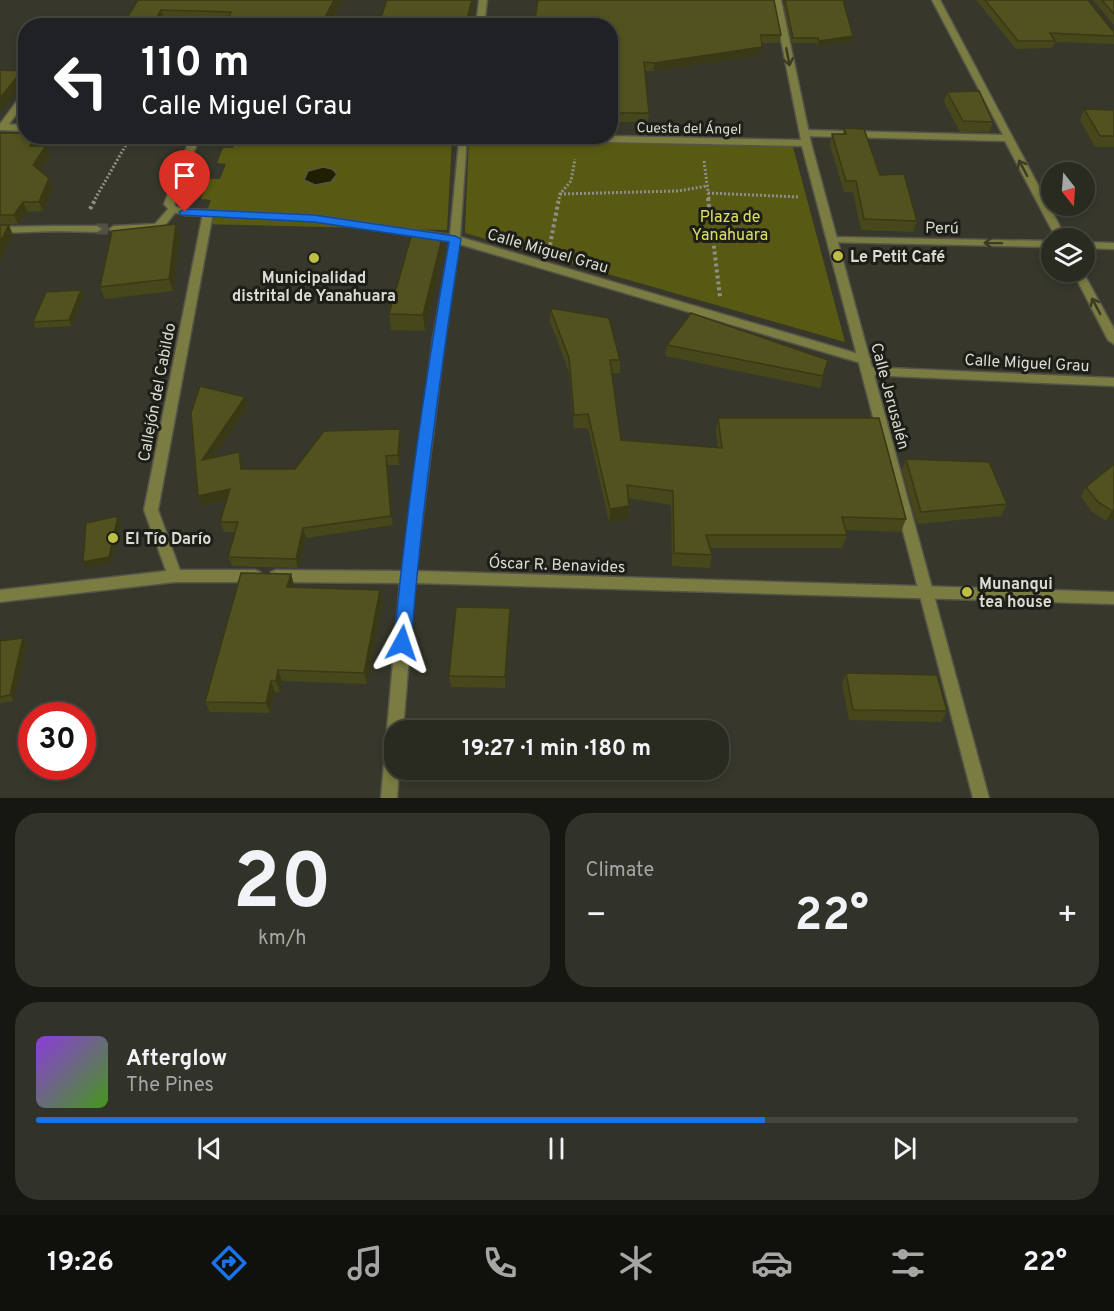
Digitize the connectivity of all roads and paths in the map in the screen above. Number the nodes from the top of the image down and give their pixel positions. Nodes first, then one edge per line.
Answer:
1 (483, 0) edge
2 (777, 0) edge
3 (936, 0) edge
4 (481, 18) edge
5 (18, 105) edge
6 (1, 127) edge
7 (18, 128) edge
8 (805, 138) junction
9 (1008, 138) junction
10 (618, 141) edge
11 (702, 142) junction
12 (127, 144) edge
13 (193, 144) edge
14 (463, 144) edge
15 (578, 144) edge
16 (707, 186) junction
17 (708, 193) junction
18 (560, 194) junction
19 (821, 198) junction
20 (173, 209) junction
21 (208, 213) junction
22 (1056, 228) edge
23 (79, 229) junction
24 (97, 229) tunnel mouth
25 (114, 229) tunnel mouth
26 (0, 230) edge
27 (455, 239) junction
28 (832, 240) junction
29 (1041, 244) edge
30 (1095, 245) edge
31 (1114, 246) edge
32 (546, 267) junction
33 (1083, 282) edge
34 (723, 318) junction
35 (1114, 340) edge
36 (866, 365) junction
37 (1114, 382) edge
38 (175, 576) junction
39 (408, 577) junction
40 (928, 594) junction
41 (0, 597) edge
42 (1114, 598) edge
43 (396, 720) edge
44 (391, 780) edge
45 (389, 798) edge
46 (981, 798) edge

1 - 4 street
2 -> 8 street, Calle Jerusalén
3 - 9 street
5 - 6 street
6 - 7 street
8 - 9 street, Cuesta del Ángel
8 - 11 street, Cuesta del Ángel
8 - 19 street, Calle Jerusalén
22 -> 9 street
10 - 11 street, Cuesta del Ángel
11 - 16 path
12 - 23 path
13 - 20 street
14 - 27 street
15 - 18 path
16 - 17 path
16 - 18 path
17 - 19 path
17 - 34 path
18 - 32 path
19 - 28 street, Calle Jerusalén
20 - 21 street, Calle Miguel Grau
20 - 25 street
21 - 27 street, Calle Miguel Grau
21 - 38 street, Callejón del Cabildo
23 - 24 street
23 - 26 street
27 - 32 street, Calle Miguel Grau
27 - 39 street
29 -> 28 street, Perú
28 - 36 street, Calle Jerusalén
30 - 31 street
32 - 34 street, Calle Miguel Grau
35 -> 33 street
34 - 36 street, Calle Miguel Grau
36 - 37 street, Calle Miguel Grau
36 - 40 street, Calle Jerusalén
38 - 39 street, Óscar R. Benavides
38 - 41 street, Óscar R. Benavides
39 - 40 street, Óscar R. Benavides
39 - 43 street
40 - 42 street, Óscar R. Benavides
40 - 46 street, Calle Jerusalén
44 - 45 street

